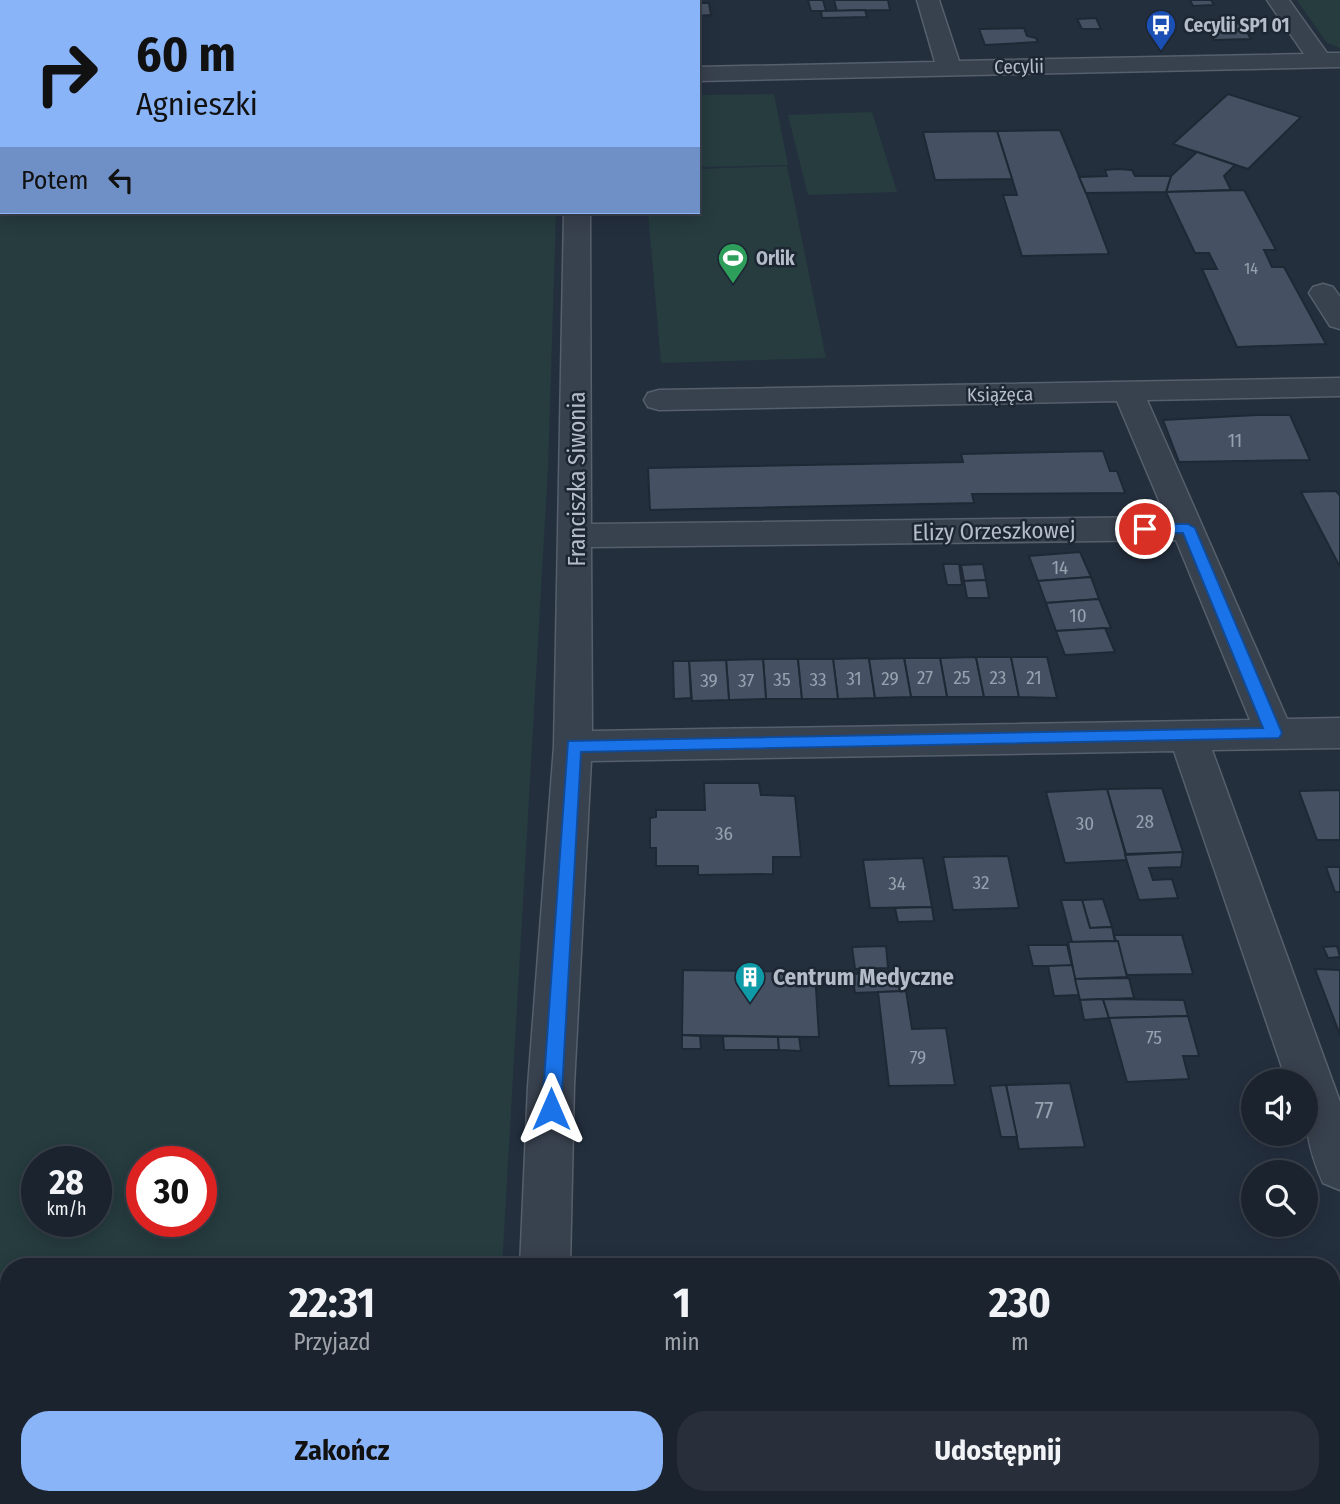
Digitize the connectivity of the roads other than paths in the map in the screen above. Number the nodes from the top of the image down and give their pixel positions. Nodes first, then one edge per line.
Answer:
1 (928, 0) edge
2 (1278, 0) edge
3 (1330, 60) edge
4 (949, 68) junction
5 (700, 74) edge
6 (577, 214) edge
7 (1323, 293) dead end
8 (1340, 320) edge
9 (1340, 387) edge
10 (1128, 391) junction
11 (659, 400) dead end
12 (1188, 528) junction
13 (577, 536) junction
14 (1274, 733) junction
15 (1340, 733) edge
16 (1187, 734) junction
17 (573, 746) junction
18 (1340, 1167) edge
19 (545, 1258) edge

1 - 4 street
2 - 3 street
3 - 4 street, Cecylii
4 - 5 street, Cecylii
6 - 13 street, Franciszka Siwonia
7 - 8 street
9 - 10 street, Książęca
10 - 11 street, Książęca
10 - 12 street
12 - 13 street, Elizy Orzeszkowej
12 - 14 street
13 - 17 street, Franciszka Siwonia
14 - 15 street
14 - 16 street
16 - 17 street
16 - 18 street
17 - 19 street, Franciszka Siwonia

